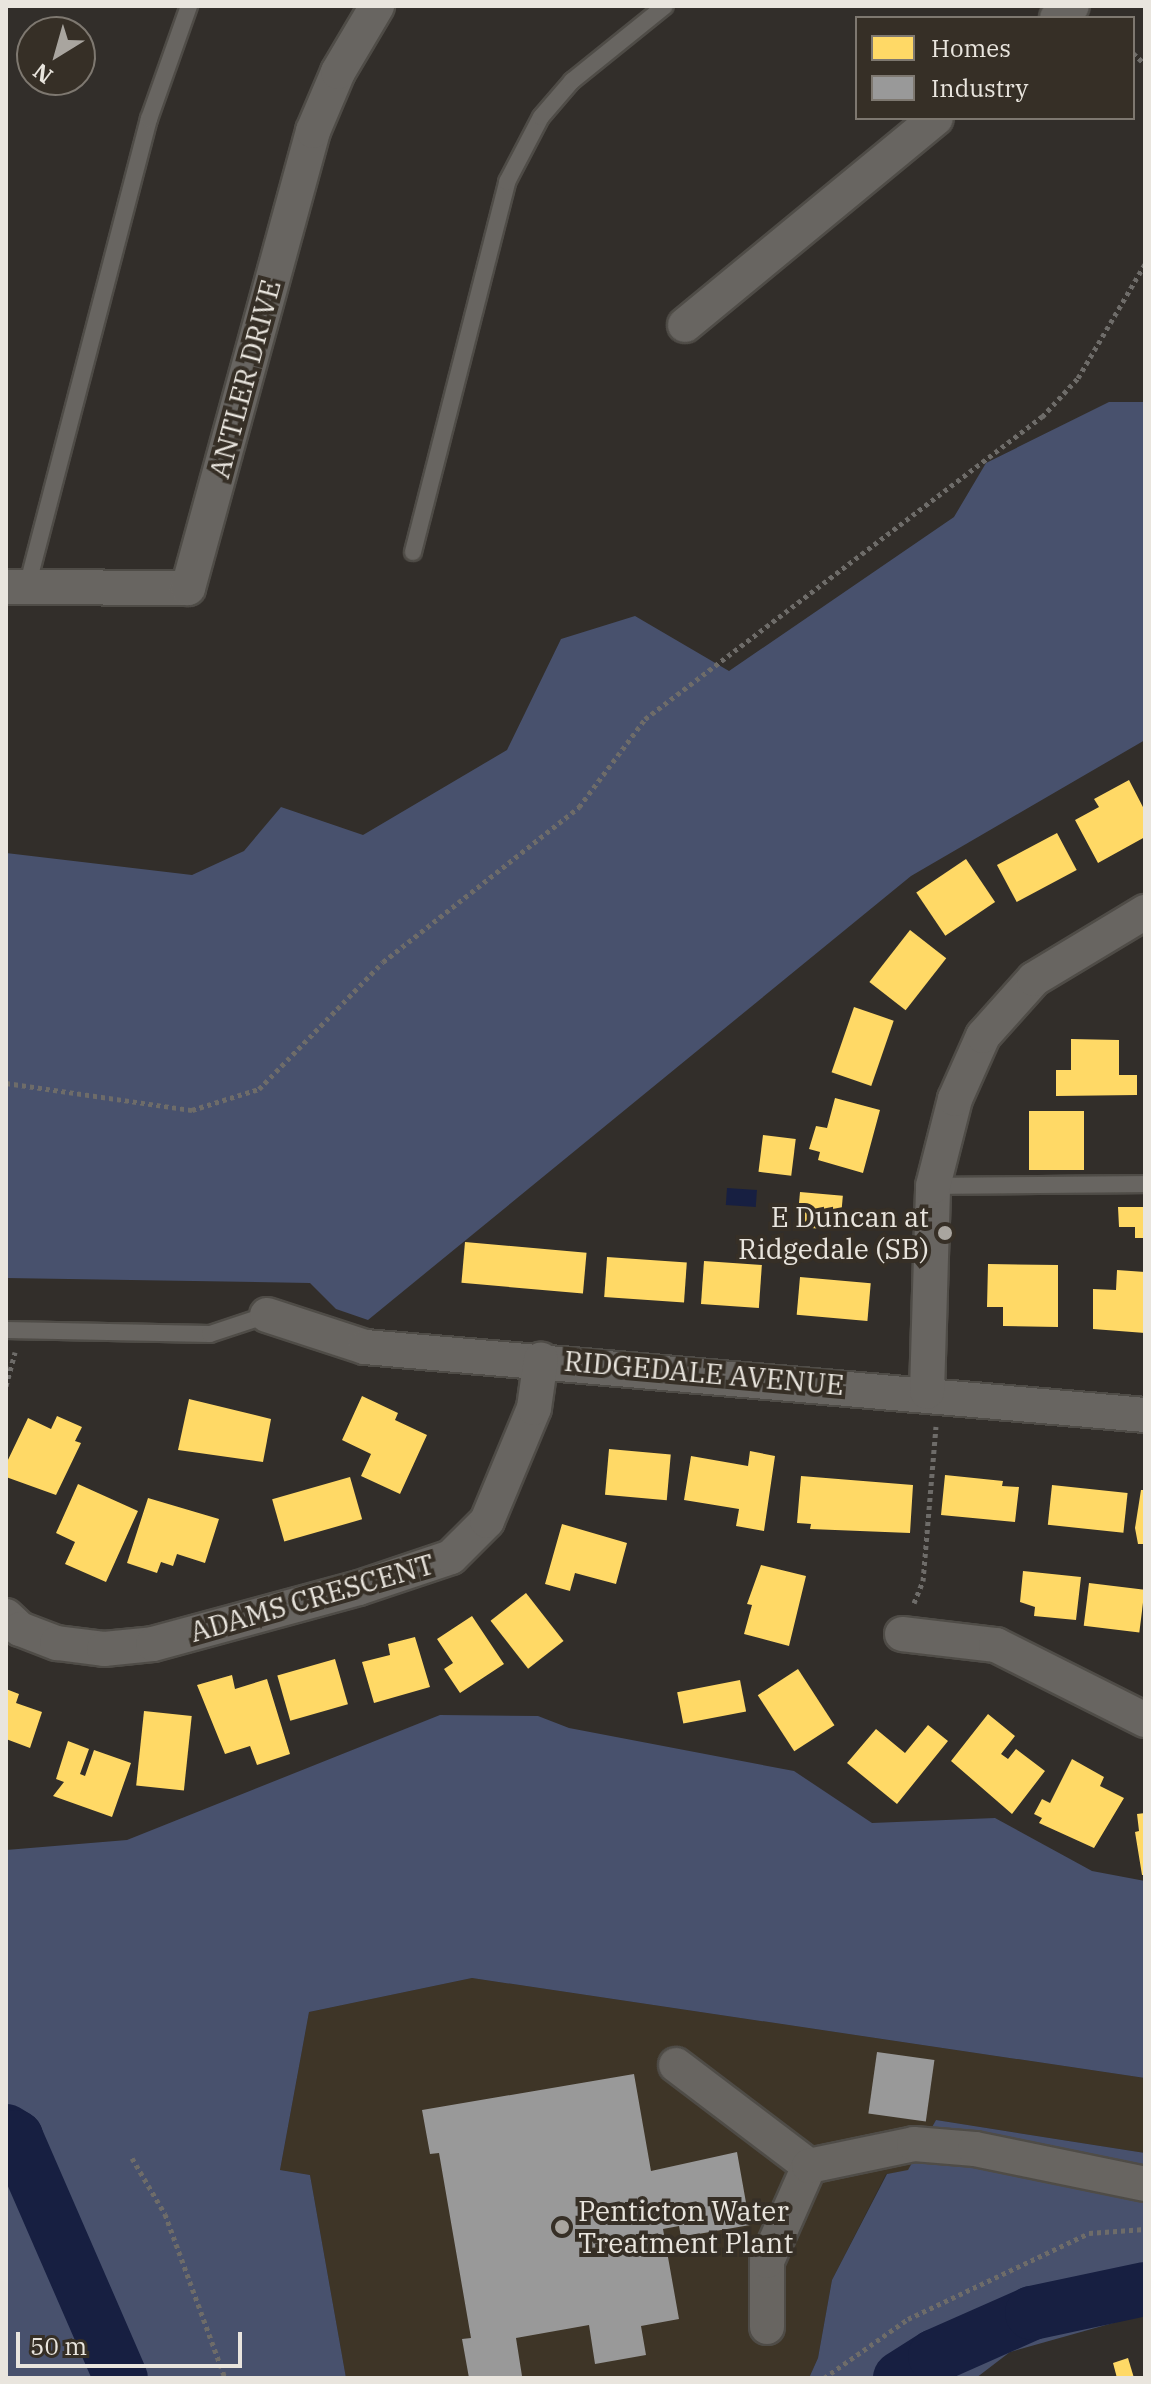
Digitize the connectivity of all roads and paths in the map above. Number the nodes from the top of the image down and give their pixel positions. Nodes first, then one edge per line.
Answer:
1 (189, 6) edge
2 (377, 6) edge
3 (665, 6) edge
4 (934, 120) edge
5 (1145, 264) edge
6 (685, 325) dead end
7 (413, 552) dead end
8 (16, 587) edge
9 (1145, 912) edge
10 (6, 1083) edge
11 (1145, 1184) edge
12 (933, 1186) junction
13 (267, 1315) joint
14 (13, 1330) edge
15 (541, 1359) junction
16 (6, 1386) edge
17 (927, 1392) junction
18 (1145, 1415) edge
19 (6, 1616) edge
20 (902, 1634) joint
21 (1145, 1720) edge
22 (676, 2065) dead end
23 (132, 2158) dead end
24 (809, 2166) junction
25 (1145, 2184) edge
26 (1145, 2229) edge
27 (767, 2327) dead end
28 (225, 2378) edge
29 (824, 2378) edge

1 - 8 lane
2 - 8 street, ANTLER DRIVE
3 - 7 lane
4 - 6 street
5 - 10 path
9 - 12 street
11 - 12 lane
12 - 17 street
13 - 14 lane
13 - 15 street, RIDGEDALE AVENUE
14 - 16 path
15 - 17 street, RIDGEDALE AVENUE
15 - 19 street, ADAMS CRESCENT
17 - 18 street, RIDGEDALE AVENUE
17 - 20 path
20 - 21 street
22 - 24 street
23 - 28 path
24 - 25 street
24 - 27 street
26 - 29 path

